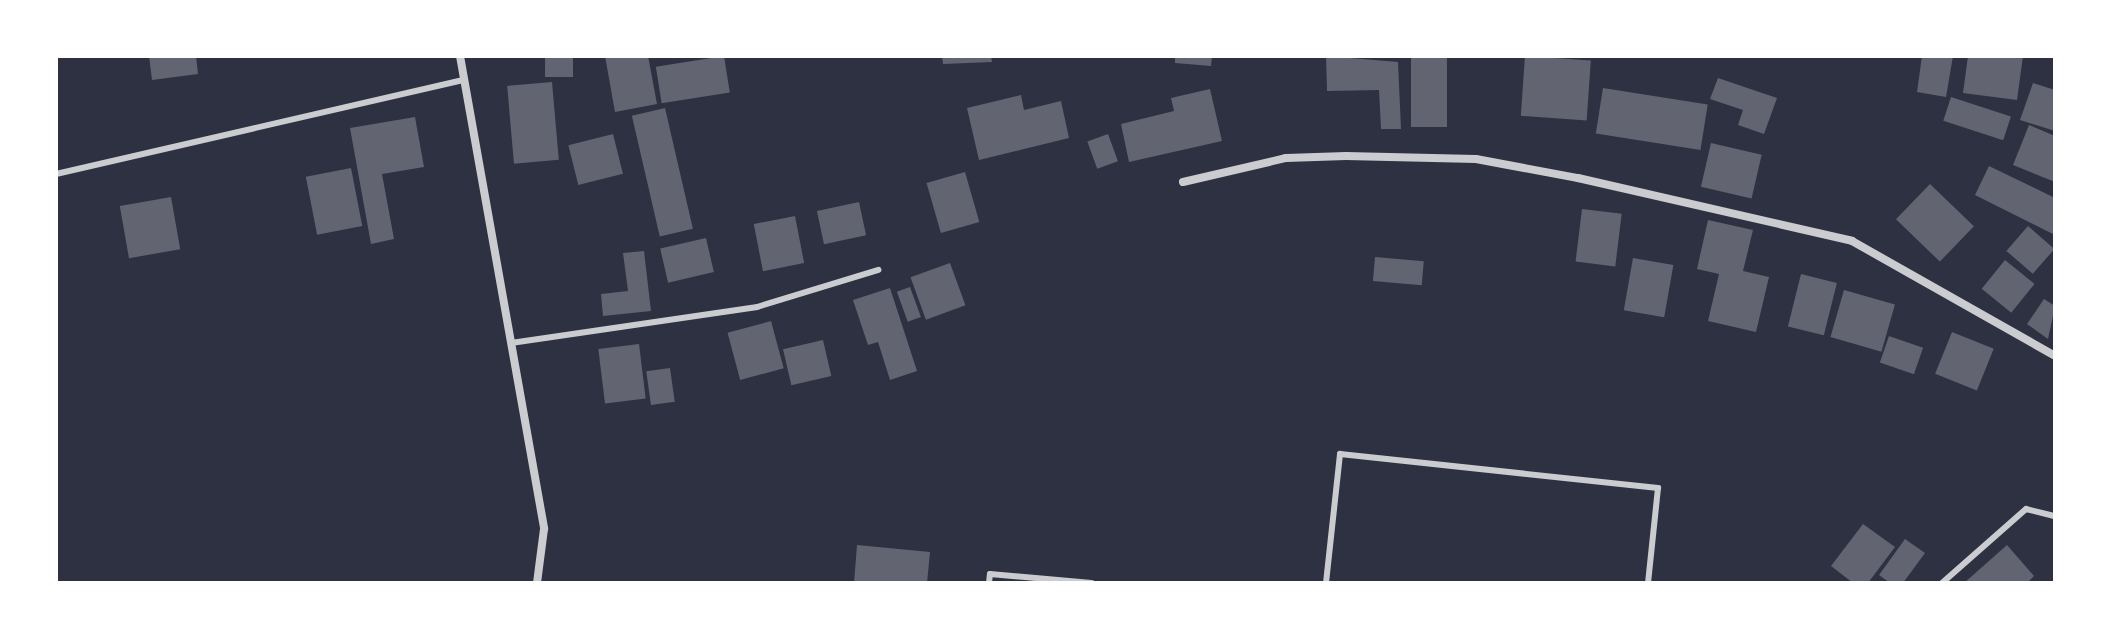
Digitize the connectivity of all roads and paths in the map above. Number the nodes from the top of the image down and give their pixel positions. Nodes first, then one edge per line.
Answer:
1 (460, 56) edge
2 (464, 80) junction
3 (56, 174) edge
4 (1183, 182) dead end
5 (878, 270) dead end
6 (511, 343) junction
7 (2055, 356) edge
8 (2055, 516) edge
9 (537, 583) edge
10 (989, 583) edge
11 (1092, 583) edge
12 (1326, 583) edge
13 (1648, 583) edge
14 (1942, 583) edge

1 - 2 street
2 - 3 lane
2 - 6 street
4 - 7 street
5 - 6 lane
6 - 9 street
8 - 14 lane
10 - 11 lane
12 - 13 lane

